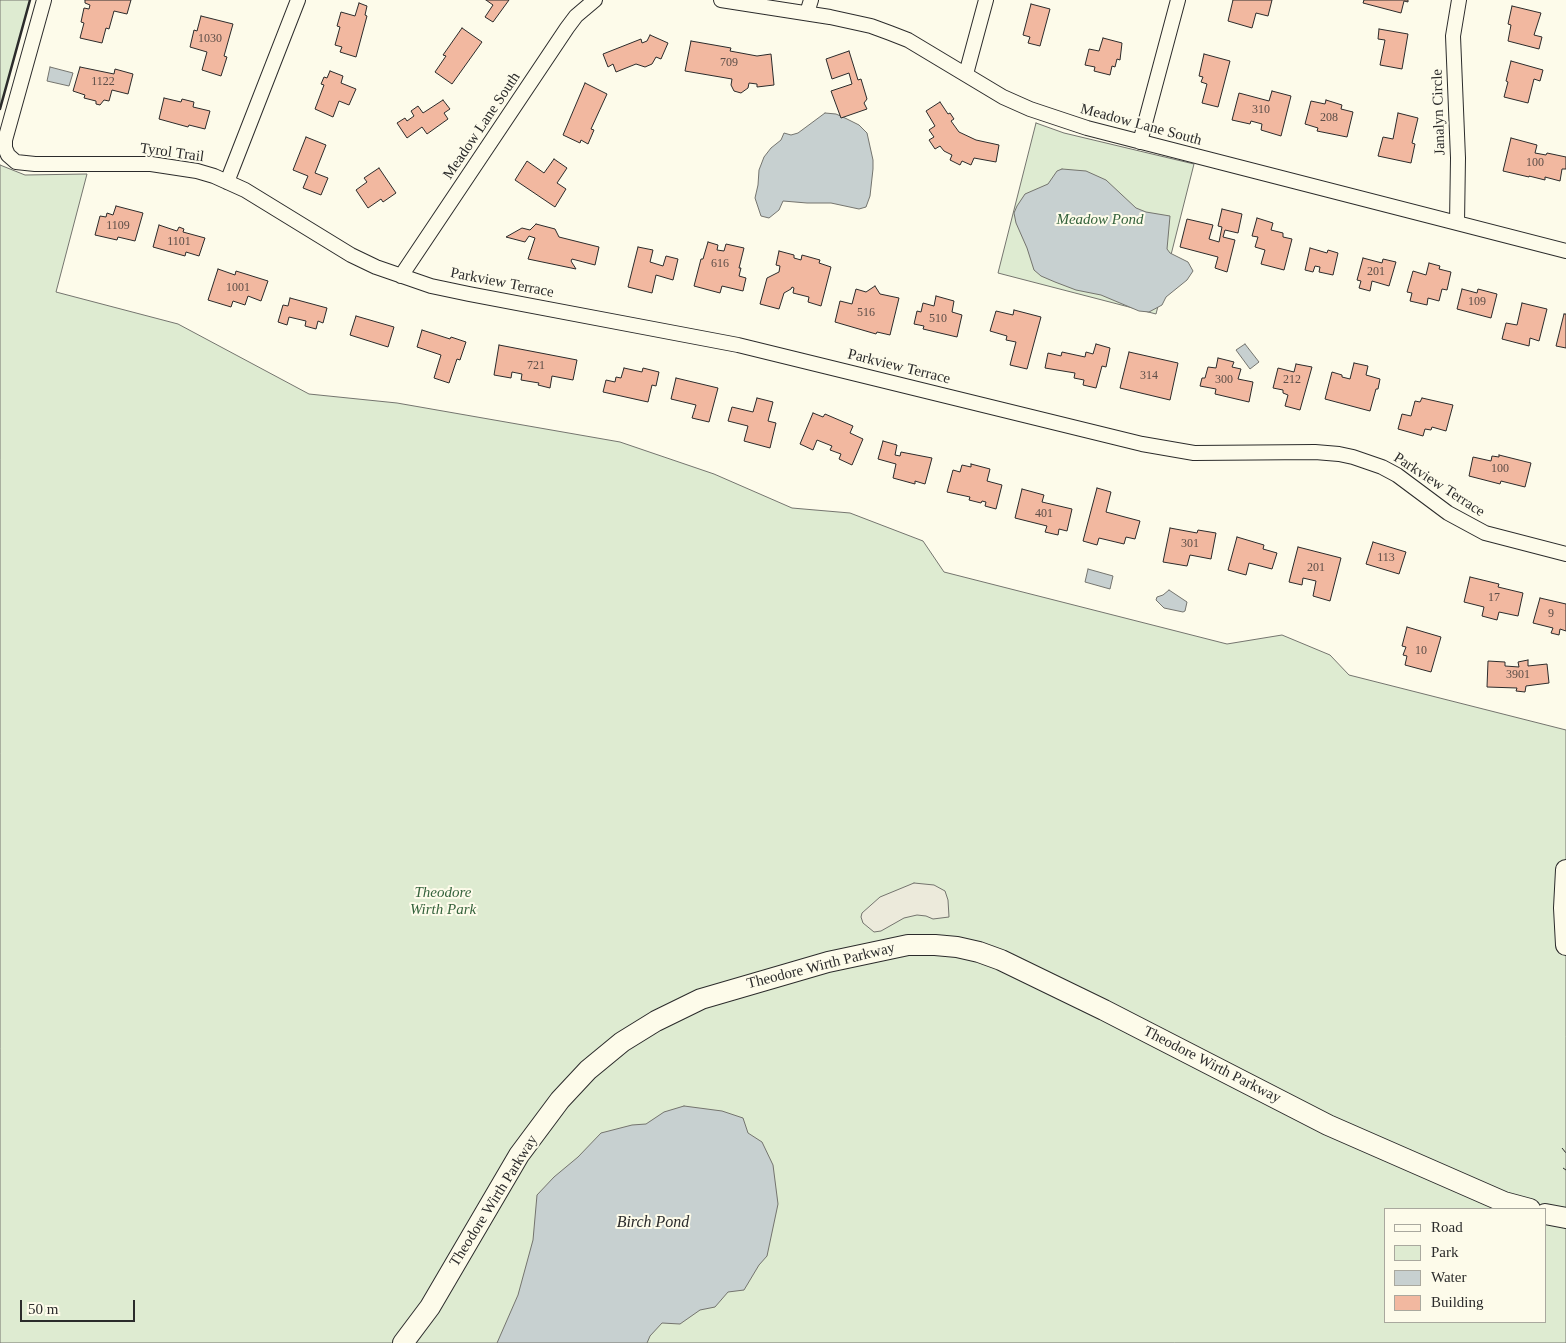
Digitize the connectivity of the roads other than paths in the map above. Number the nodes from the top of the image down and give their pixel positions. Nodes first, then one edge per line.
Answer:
1 (44, 0) edge
2 (298, 0) edge
3 (595, 0) edge
4 (721, 0) edge
5 (986, 0) edge
6 (1178, 0) edge
7 (1459, 0) edge
8 (809, 7) edge
9 (966, 74) junction
10 (1140, 142) junction
11 (227, 182) junction
12 (1457, 223) junction
13 (1566, 250) edge
14 (402, 276) junction
15 (1566, 554) edge
16 (1566, 870) edge
17 (1566, 945) edge
18 (1526, 1208) edge
19 (1546, 1214) edge
20 (1566, 1218) edge
21 (403, 1343) edge

1 - 11 street, Tyrol Trail
2 - 11 street
3 - 14 street, Meadow Lane South
4 - 8 street, Meadow Lane South
5 - 9 street
6 - 10 street
7 - 12 street, Janalyn Circle
8 - 9 street, Meadow Lane South
9 - 10 street, Meadow Lane South
10 - 12 street, Meadow Lane South
11 - 14 street, Parkview Terrace
12 - 13 street, Meadow Lane South
14 - 15 street, Parkview Terrace
16 - 17 street
18 - 21 street, Theodore Wirth Parkway
19 - 20 street

